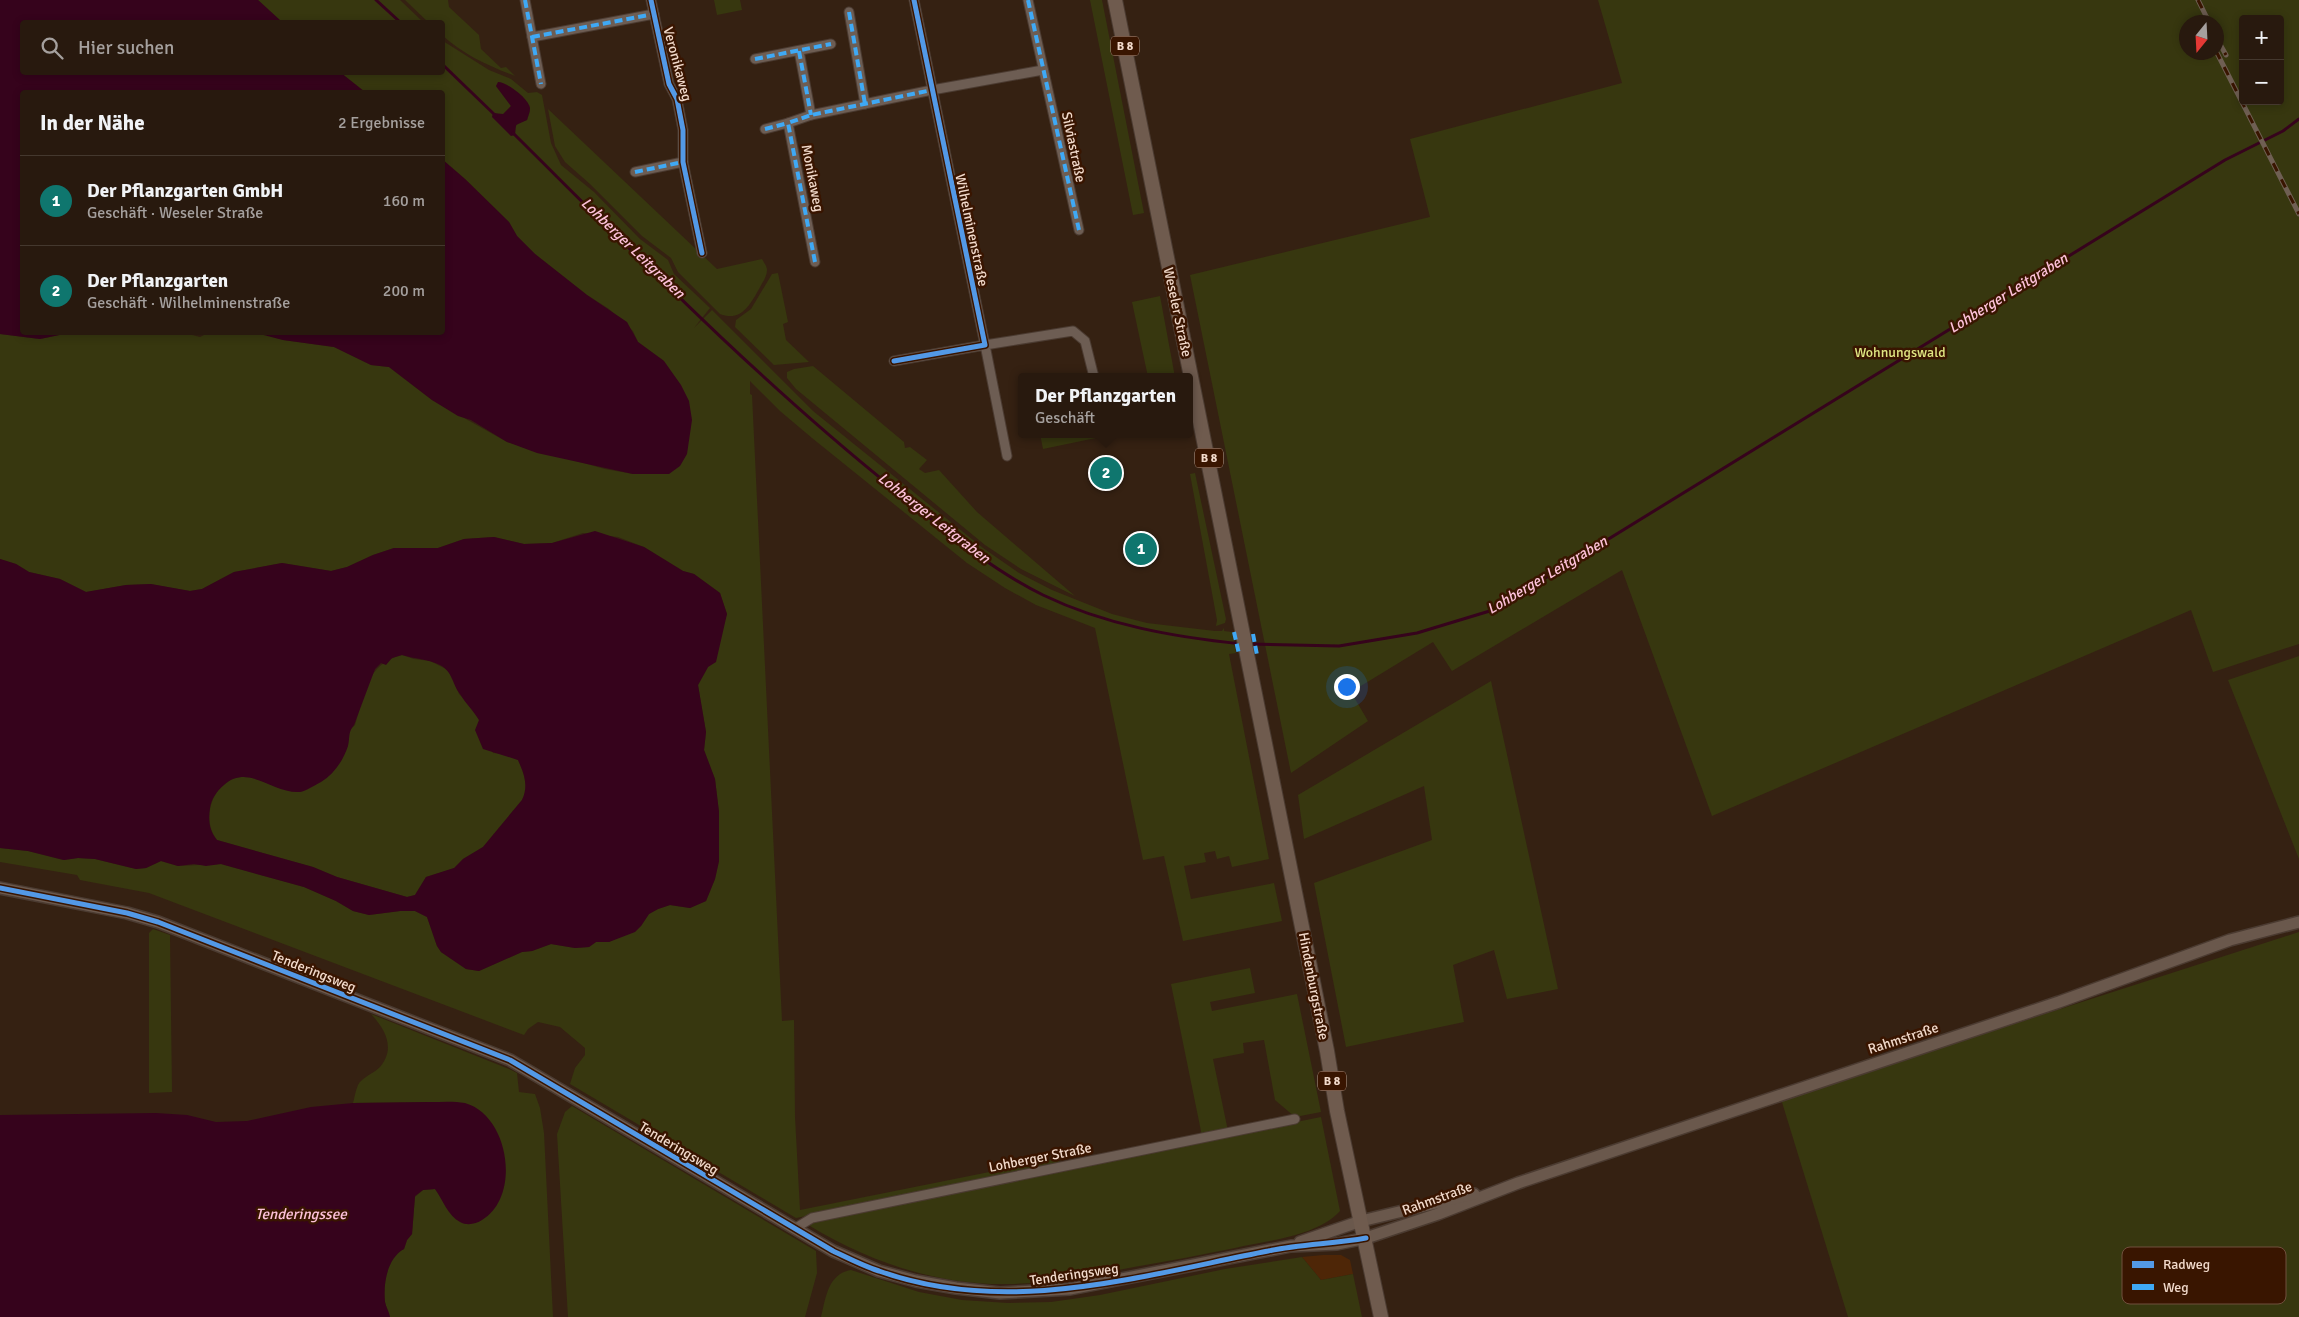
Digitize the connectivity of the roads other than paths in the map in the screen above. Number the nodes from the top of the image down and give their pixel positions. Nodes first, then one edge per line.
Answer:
1 (526, 0) edge
2 (651, 0) edge
3 (914, 0) edge
4 (1028, 0) edge
5 (1115, 0) edge
6 (849, 12) dead end
7 (654, 14) junction
8 (532, 37) junction
9 (831, 44) dead end
10 (799, 51) junction
11 (755, 59) dead end
12 (1043, 70) junction
13 (541, 84) dead end
14 (932, 90) junction
15 (865, 104) junction
16 (811, 115) junction
17 (788, 123) junction
18 (765, 129) dead end
19 (683, 162) junction
20 (635, 172) dead end
21 (1079, 230) dead end
22 (702, 253) dead end
23 (815, 262) dead end
24 (984, 345) junction
25 (894, 360) dead end
26 (1093, 373) edge
27 (1190, 373) edge
28 (1193, 386) edge
29 (1007, 456) dead end
30 (1247, 654) joint
31 (0, 888) edge
32 (2299, 922) edge
33 (1295, 1119) dead end
34 (1518, 1184) junction
35 (1361, 1221) junction
36 (794, 1229) junction
37 (1366, 1238) junction
38 (1291, 1246) junction
39 (1381, 1317) edge

1 - 8 street
2 - 7 street, Veronikaweg
3 - 14 street, Wilhelminenstraße
4 - 12 street, Silviastraße
5 - 27 main road, Weseler Straße / B 8
6 - 15 street
7 - 8 street, Veronikaweg
7 - 19 street, Veronikaweg
8 - 13 street
9 - 10 street
10 - 11 street
10 - 16 street
12 - 14 street
12 - 21 street, Silviastraße
14 - 15 street
14 - 24 street, Wilhelminenstraße
15 - 16 street
16 - 17 street
17 - 18 street
17 - 23 street, Monikaweg
19 - 20 street
19 - 22 street, Veronikaweg
24 - 25 street
24 - 26 street
24 - 29 street, Wilhelminenstraße
28 - 30 main road, Weseler Straße / B 8
30 - 35 main road, Hindenburgstraße / B 8
31 - 36 street, Tenderingsweg
32 - 34 street, Rahmstraße
33 - 36 street, Lohberger Straße
34 - 35 street, Rahmstraße
34 - 37 street, Rahmstraße
35 - 37 main road, Hindenburgstraße / B 8
35 - 38 street, Tenderingsweg
36 - 38 street, Tenderingsweg
37 - 38 street, Tenderingsweg
37 - 39 main road, Hindenburgstraße / B 8

